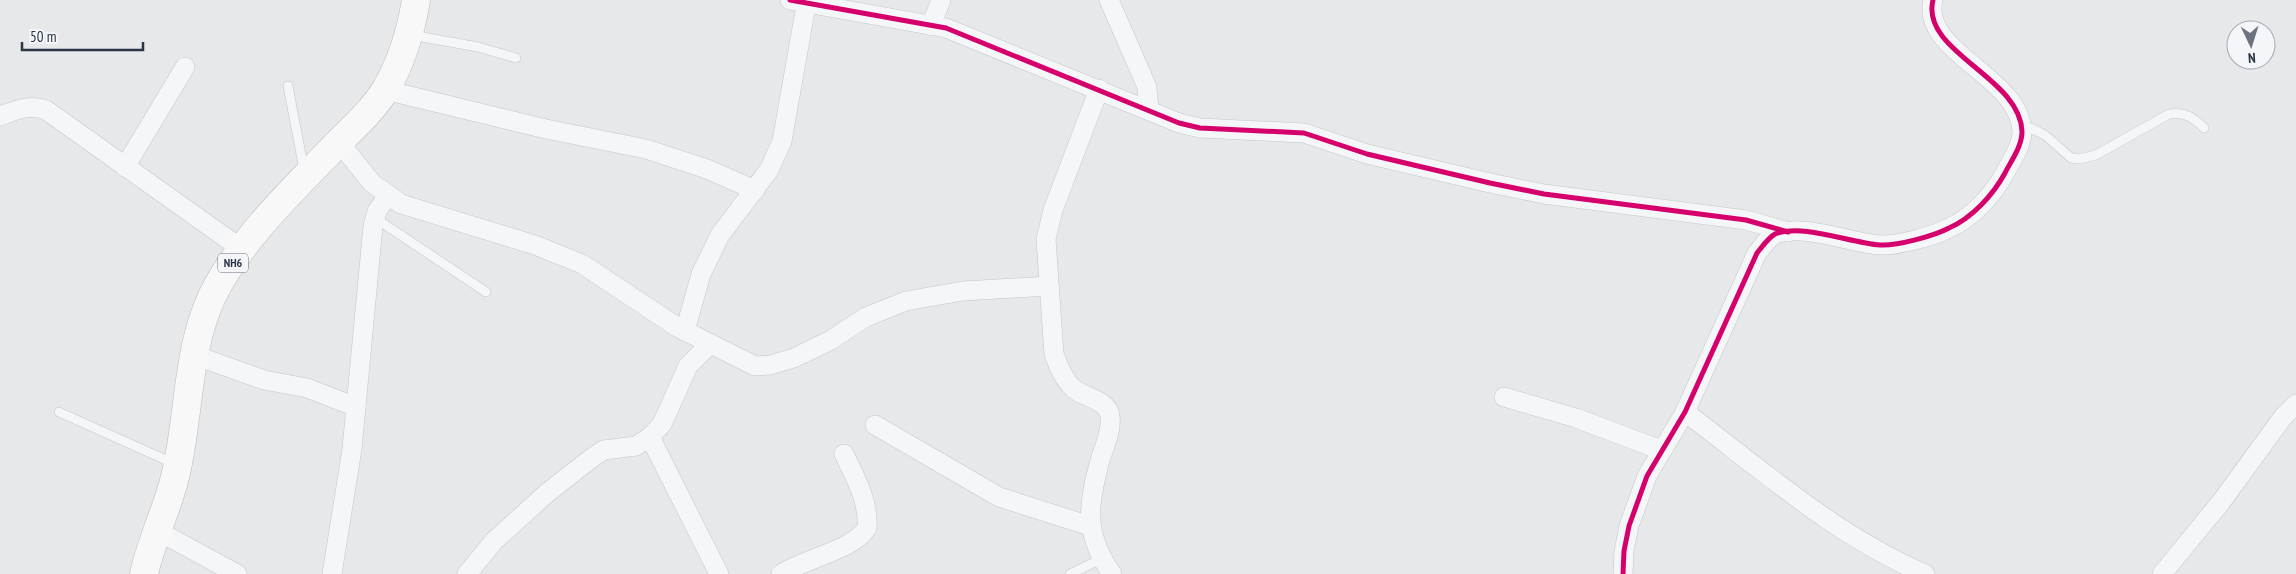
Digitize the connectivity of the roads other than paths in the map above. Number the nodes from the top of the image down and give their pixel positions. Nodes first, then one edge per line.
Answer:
1 (416, 0) edge
2 (941, 0) edge
3 (1109, 0) edge
4 (1933, 0) edge
5 (801, 1) edge
6 (932, 26) junction
7 (410, 35) junction
8 (516, 58) dead end
9 (185, 67) dead end
10 (288, 86) dead end
11 (1099, 89) junction
12 (385, 90) junction
13 (1149, 110) junction
14 (0, 116) edge
15 (2019, 122) junction
16 (2204, 128) dead end
17 (339, 142) junction
18 (126, 167) junction
19 (305, 178) junction
20 (755, 190) junction
21 (388, 196) junction
22 (375, 218) junction
23 (1788, 232) junction
24 (242, 250) junction
25 (1049, 286) junction
26 (486, 292) dead end
27 (685, 331) junction
28 (710, 344) junction
29 (194, 355) junction
30 (1504, 397) dead end
31 (2296, 404) edge
32 (356, 407) junction
33 (59, 412) dead end
34 (1685, 412) junction
35 (875, 425) dead end
36 (650, 437) junction
37 (1661, 450) junction
38 (844, 454) dead end
39 (178, 465) junction
40 (1090, 526) junction
41 (158, 531) junction
42 (1106, 566) edge
43 (144, 574) edge
44 (237, 574) edge
45 (332, 574) edge
46 (467, 574) edge
47 (719, 574) edge
48 (782, 574) edge
49 (1070, 574) edge
50 (1624, 574) edge
51 (1924, 574) edge
52 (2162, 574) edge

1 - 7 highway, NH6
2 - 6 street
3 - 13 street
4 - 15 street
5 - 6 street
5 - 20 street
6 - 11 street
7 - 8 lane
7 - 12 highway, NH6
9 - 18 street
10 - 19 lane
11 - 13 street
11 - 25 street
12 - 17 highway, NH6
12 - 20 street
13 - 23 street
14 - 18 street
15 - 16 lane
15 - 23 street
17 - 19 highway, NH6
17 - 21 street
18 - 24 street
19 - 24 highway, NH6
20 - 27 street
21 - 22 street
21 - 27 street
22 - 26 lane
22 - 32 street
23 - 34 street
24 - 29 highway, NH6
25 - 28 street
25 - 40 street
27 - 28 street
28 - 36 street
29 - 32 street
29 - 39 highway, NH6
30 - 37 street
31 - 52 street
32 - 45 street
33 - 39 lane
34 - 37 street
34 - 51 street
35 - 40 street
36 - 46 street
36 - 47 street
37 - 50 street
38 - 48 street
39 - 41 highway, NH6
40 - 42 street
41 - 43 highway, NH6
41 - 44 street
42 - 49 lane

